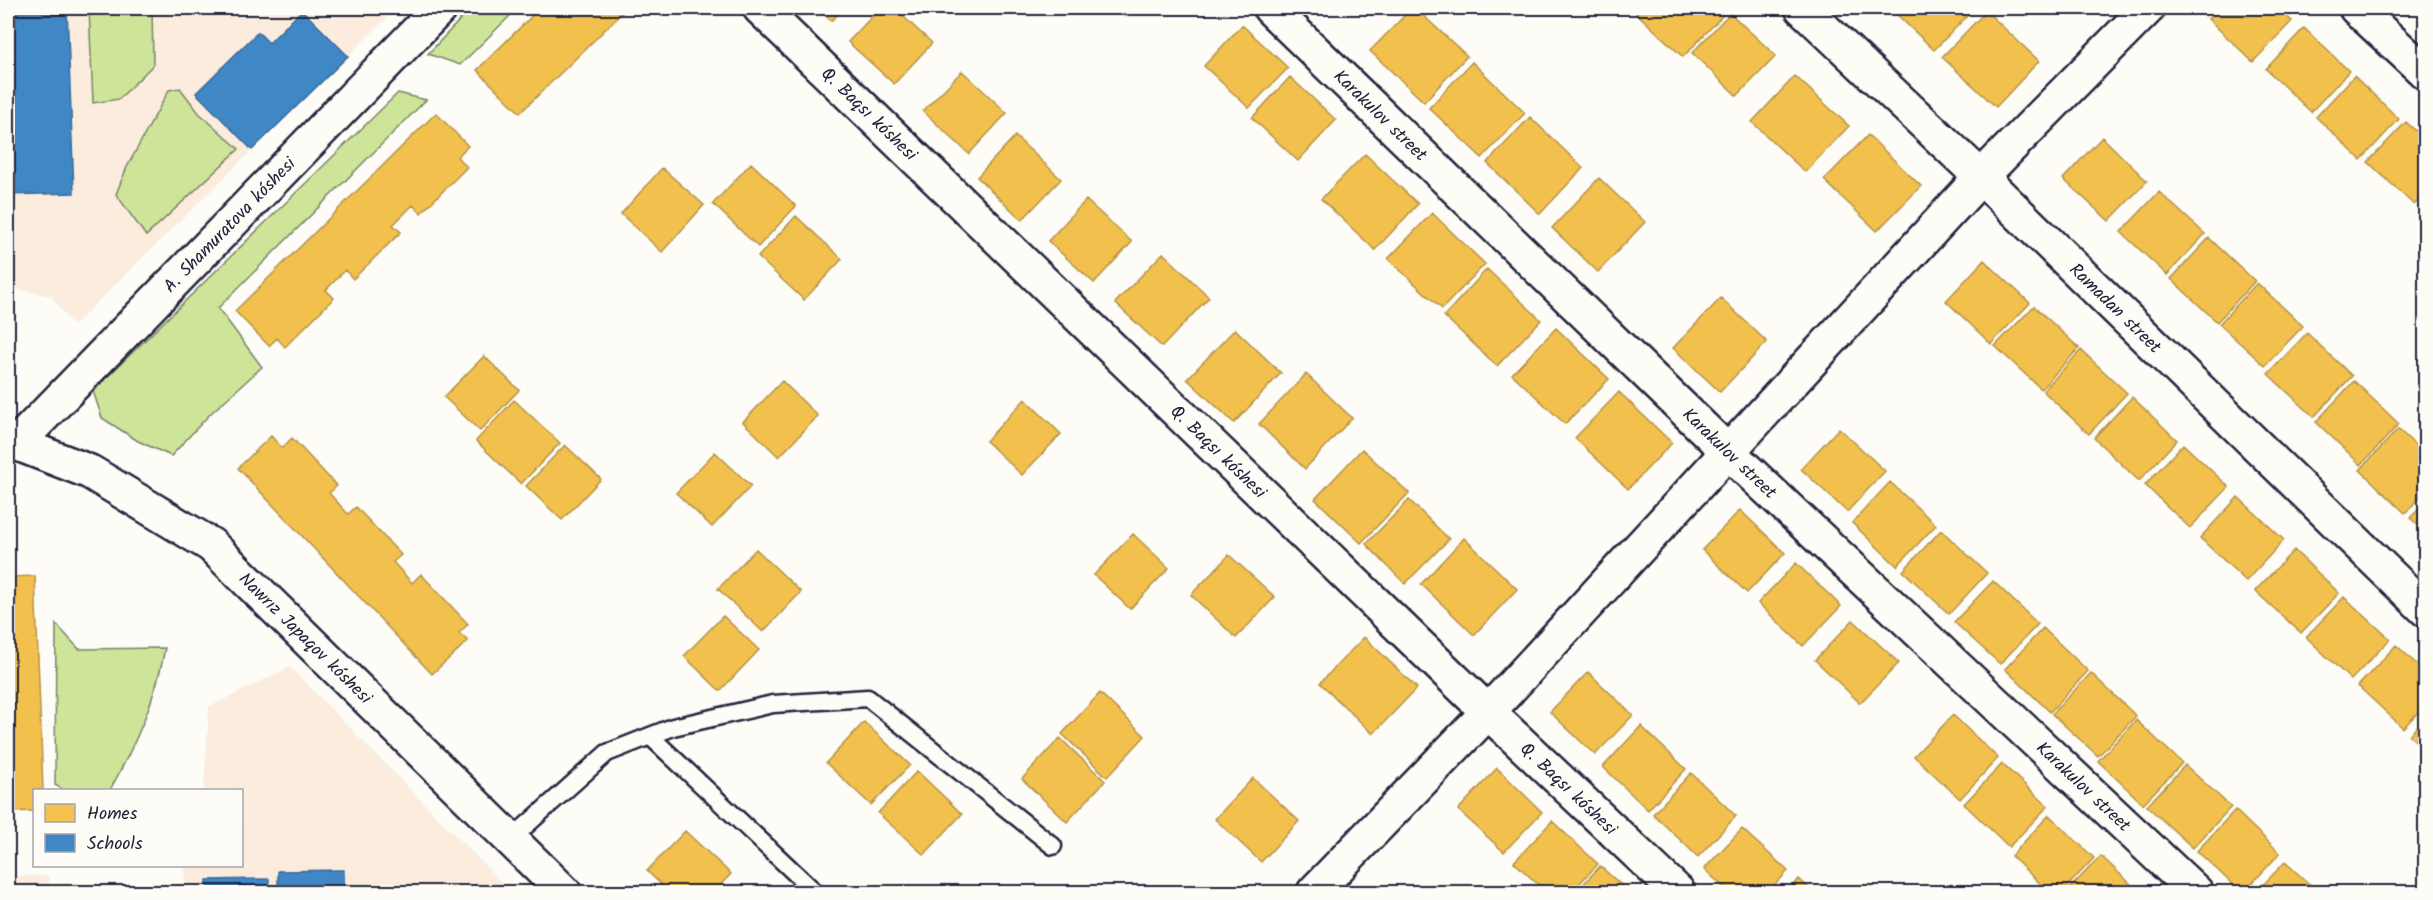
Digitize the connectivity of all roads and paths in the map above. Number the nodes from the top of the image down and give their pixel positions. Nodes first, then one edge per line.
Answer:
1 (440, 8) edge
2 (760, 8) edge
3 (1270, 8) edge
4 (1802, 8) edge
5 (2148, 8) edge
6 (2356, 8) edge
7 (2426, 73) edge
8 (1981, 177) junction
9 (13, 441) edge
10 (1727, 452) junction
11 (2426, 610) edge
12 (1488, 712) junction
13 (650, 736) junction
14 (511, 839) junction
15 (1053, 846) dead end
16 (564, 892) edge
17 (815, 892) edge
18 (1314, 892) edge
19 (1678, 892) edge
20 (2196, 892) edge

1 - 9 street, A. Shamuratova kóshesi
2 - 12 street, Q. Baqsı kóshesi
3 - 10 street, Karakulov street
4 - 8 street, Ramadan street
5 - 8 street
6 - 7 street
8 - 10 street
8 - 11 street, Ramadan street
9 - 14 street, Nawrız Japaqov kóshesi
10 - 12 street
10 - 20 street, Karakulov street
12 - 18 street
12 - 19 street, Q. Baqsı kóshesi
13 - 14 lane
13 - 15 lane
13 - 17 lane
14 - 16 street, Nawrız Japaqov kóshesi

